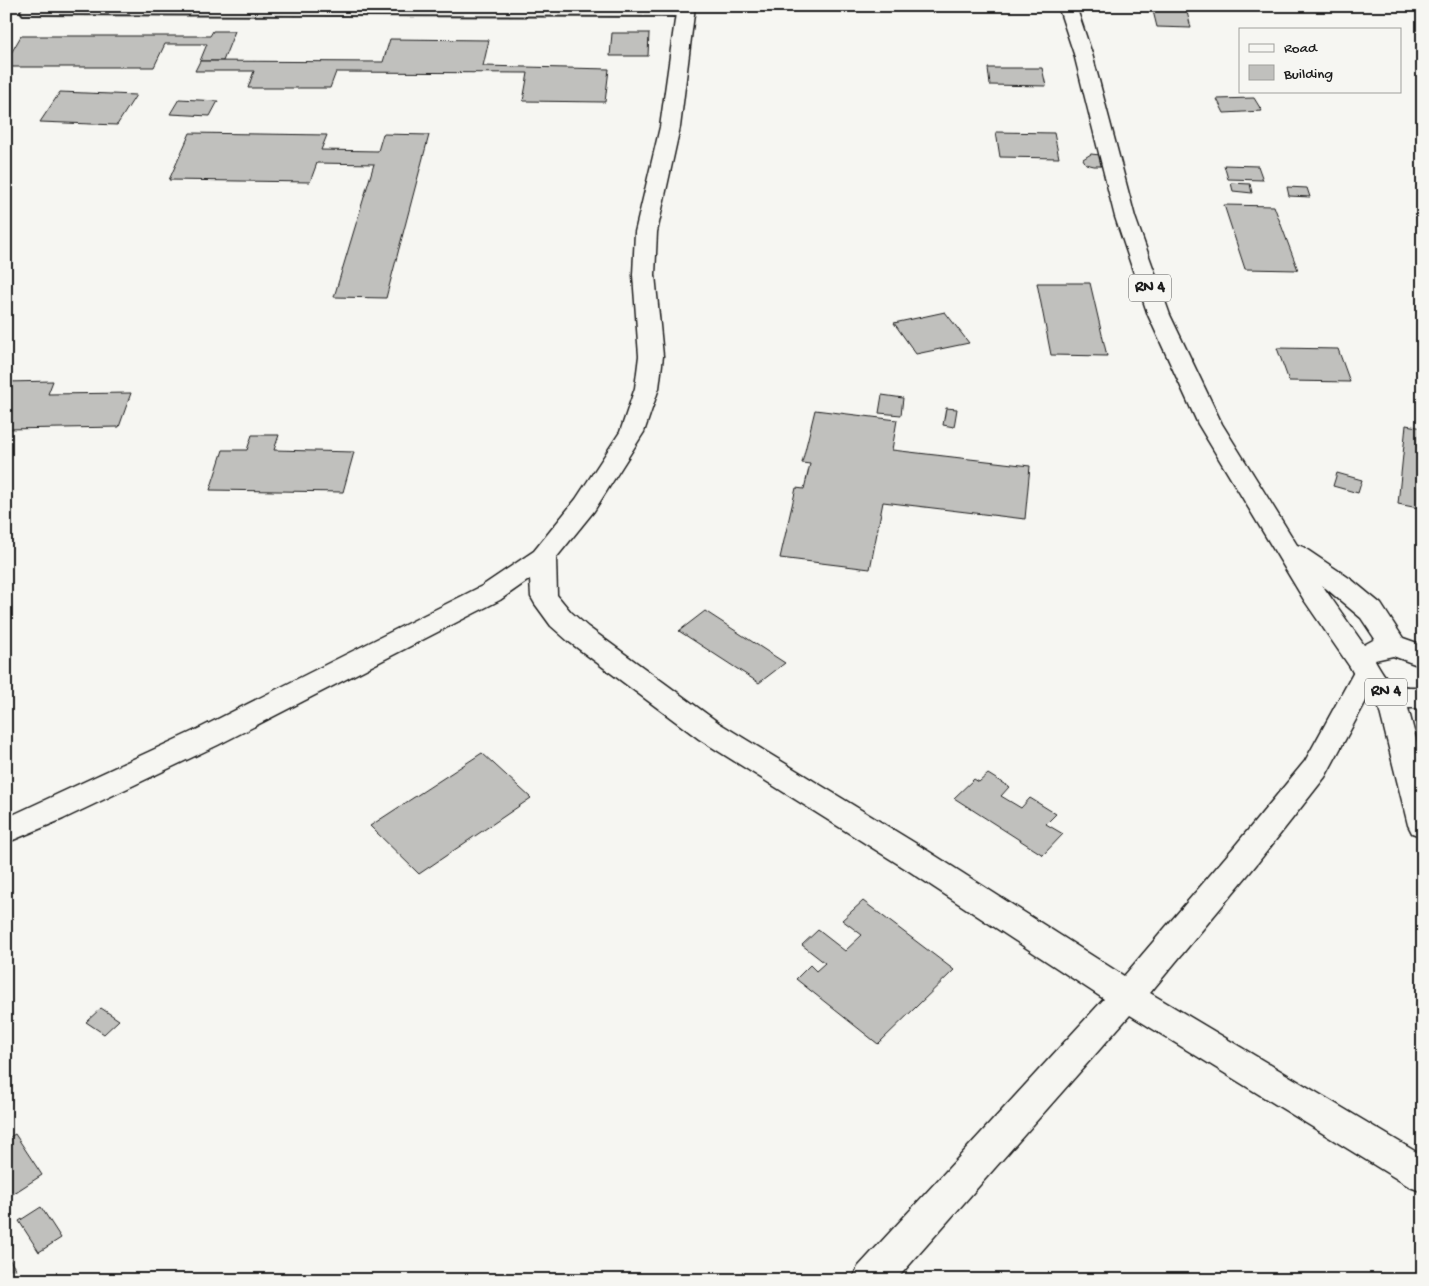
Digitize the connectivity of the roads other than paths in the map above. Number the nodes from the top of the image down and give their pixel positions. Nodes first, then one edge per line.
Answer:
1 (1068, 6) edge
2 (685, 9) edge
3 (28, 11) dead end
4 (1286, 548) junction
5 (543, 558) junction
6 (491, 593) junction
7 (544, 597) junction
8 (1394, 646) junction
9 (1423, 656) edge
10 (1373, 678) junction
11 (1423, 696) edge
12 (1423, 825) edge
13 (6, 830) edge
14 (1128, 996) junction
15 (1423, 1175) edge
16 (871, 1280) edge

1 - 4 main road, RN 4
2 - 3 lane
2 - 5 main road
4 - 8 main road, RN 4
4 - 10 main road, RN 4
5 - 6 main road
5 - 7 main road
6 - 7 main road
6 - 13 main road
7 - 14 main road
8 - 9 main road
8 - 10 main road, RN 4
10 - 11 main road, RN 4
10 - 12 main road, RN 4
10 - 14 main road
14 - 15 main road
14 - 16 main road

